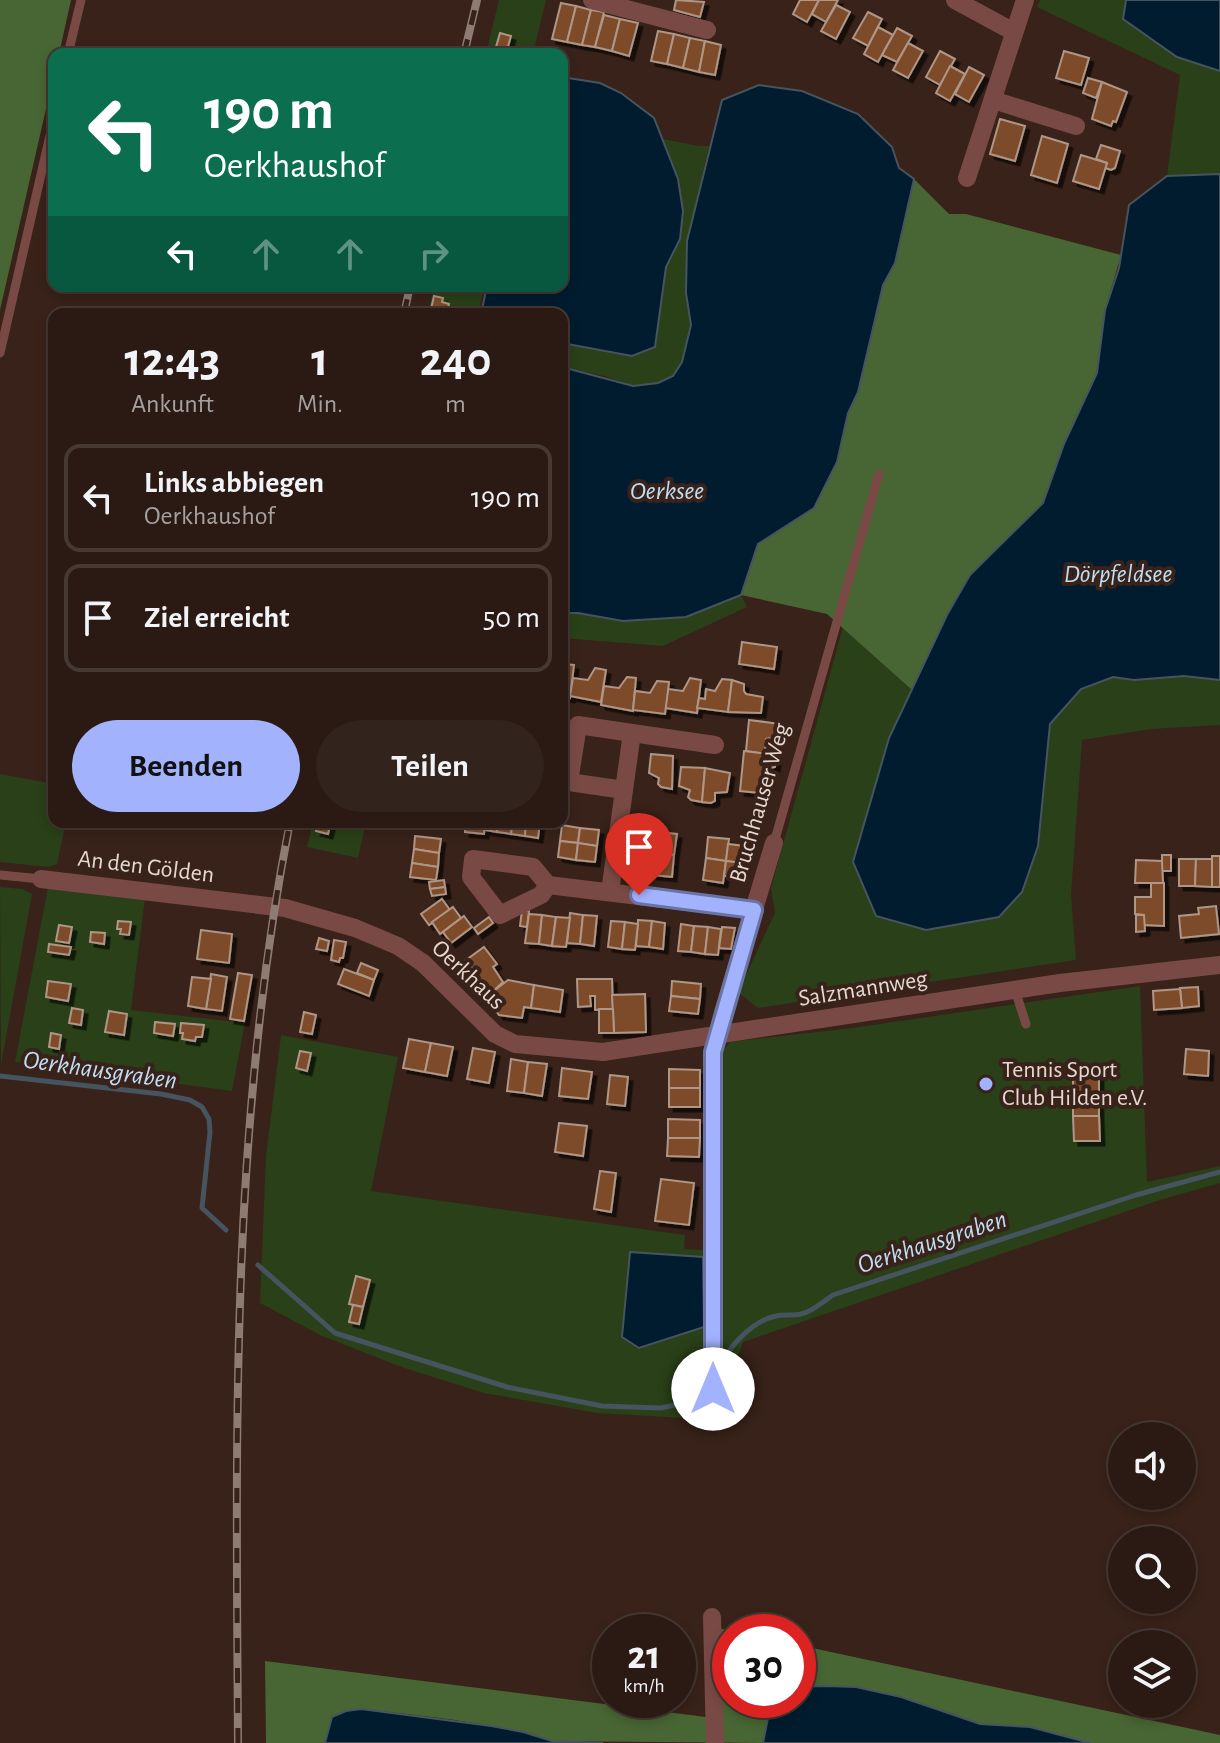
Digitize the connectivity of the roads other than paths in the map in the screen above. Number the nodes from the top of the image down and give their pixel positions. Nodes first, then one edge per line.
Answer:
1 (81, 0) edge
2 (592, 0) edge
3 (955, 0) edge
4 (1025, 0) edge
5 (643, 6) edge
6 (707, 30) dead end
7 (1014, 32) junction
8 (69, 48) edge
9 (993, 100) junction
10 (1076, 126) dead end
11 (48, 144) edge
12 (967, 178) dead end
13 (0, 353) edge
14 (879, 474) dead end
15 (570, 724) edge
16 (632, 733) junction
17 (715, 745) dead end
18 (624, 790) junction
19 (774, 843) joint
20 (0, 875) edge
21 (41, 879) joint
22 (548, 885) dead end
23 (610, 892) junction
24 (285, 908) joint
25 (754, 910) junction
26 (1220, 965) edge
27 (1015, 990) junction
28 (1026, 1024) dead end
29 (718, 1036) junction
30 (713, 1389) dead end
31 (714, 1718) edge
32 (715, 1743) edge

1 - 8 lane
2 - 5 street
3 - 7 street
4 - 7 street
5 - 6 street
7 - 9 street
9 - 10 street
9 - 12 street
11 - 13 lane
14 - 19 lane, Bruchhauser Weg
15 - 16 street
15 - 18 street
16 - 17 street
16 - 18 street
18 - 23 street
19 - 25 street, Bruchhauser Weg
20 - 21 lane, An den Gölden
21 - 24 street, An den Gölden
22 - 23 street
23 - 25 street
24 - 29 street, Oerkhaus
25 - 29 street, Bruchhauser Weg
26 - 27 street, Salzmannweg
27 - 28 lane
27 - 29 street, Salzmannweg
29 - 30 street, Bruchhauser Weg
31 - 32 street

